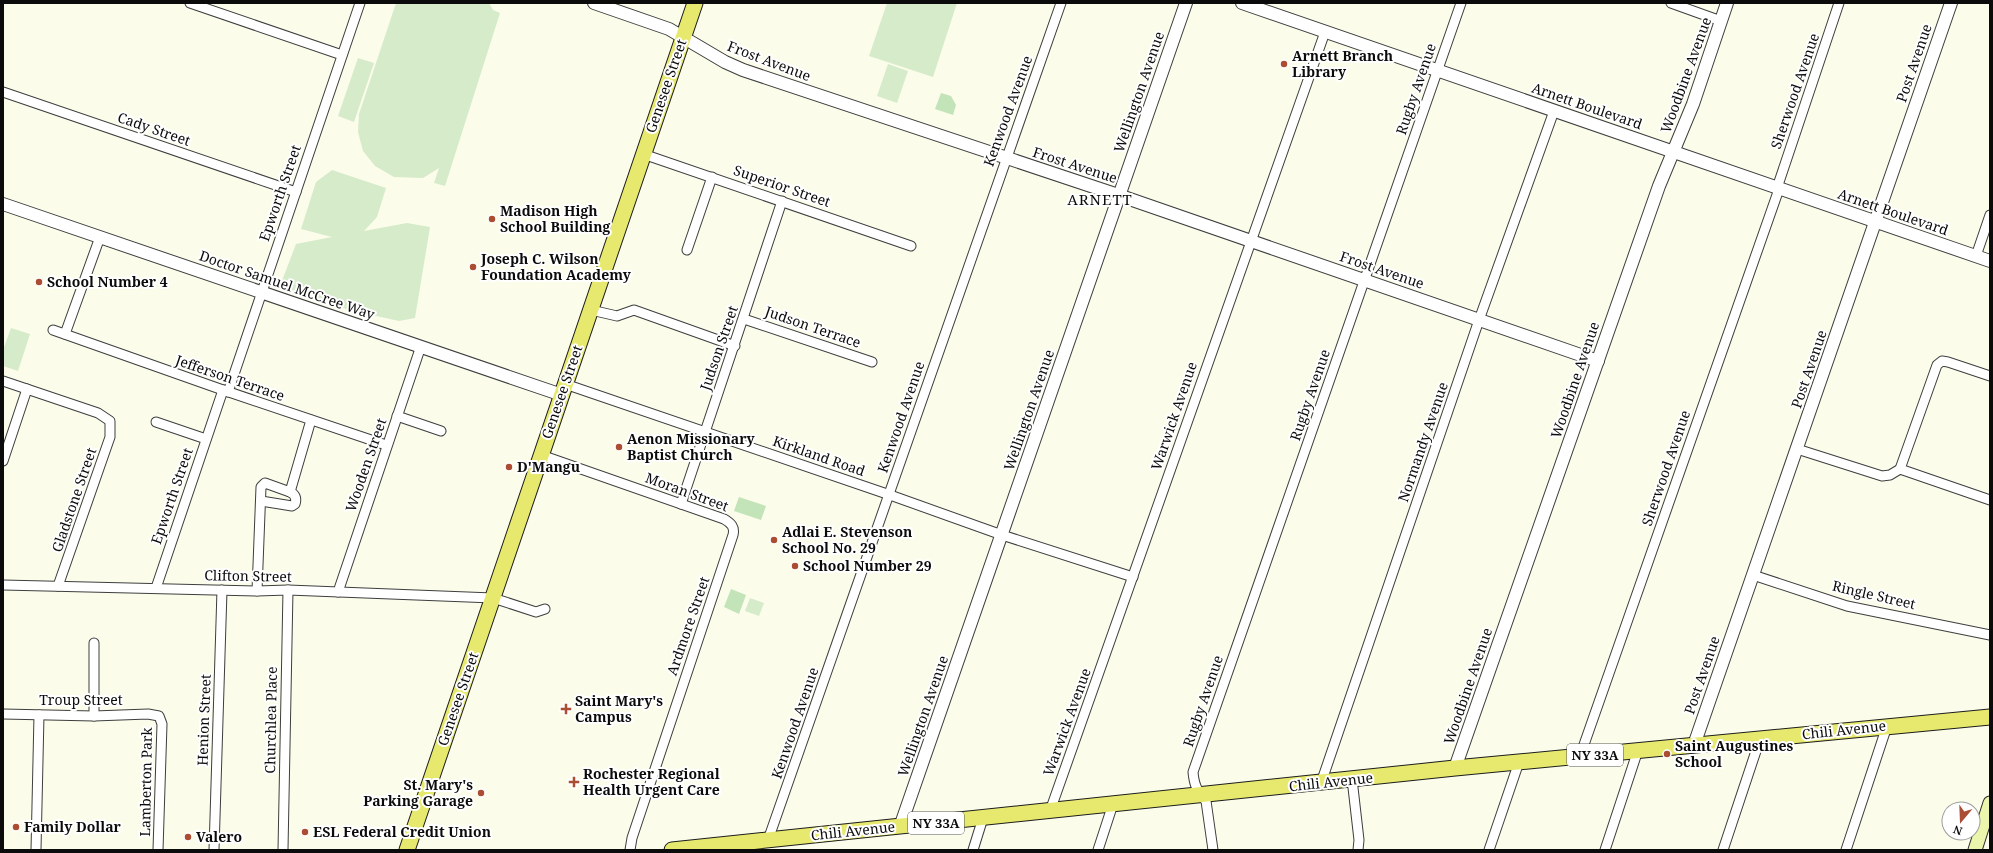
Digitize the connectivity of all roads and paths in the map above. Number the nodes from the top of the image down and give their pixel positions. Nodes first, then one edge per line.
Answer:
1 (190, 3) edge
2 (360, 3) edge
3 (594, 3) edge
4 (695, 3) edge
5 (1062, 3) edge
6 (1186, 3) edge
7 (1242, 3) edge
8 (1461, 3) edge
9 (1671, 3) edge
10 (1727, 3) edge
11 (1839, 3) edge
12 (1951, 3) edge
13 (1721, 21) junction
14 (1325, 32) junction
15 (683, 36) junction
16 (342, 55) junction
17 (1437, 70) junction
18 (3, 92) edge
19 (1554, 111) junction
20 (1674, 152) junction
21 (643, 154) junction
22 (1006, 158) junction
23 (712, 177) junction
24 (1778, 188) junction
25 (296, 192) junction
26 (1118, 195) junction
27 (782, 201) junction
28 (3, 204) edge
29 (1990, 215) edge
30 (1876, 222) junction
31 (100, 237) junction
32 (1250, 240) junction
33 (911, 246) dead end
34 (687, 250) dead end
35 (1976, 256) junction
36 (1990, 261) edge
37 (1365, 281) junction
38 (262, 292) junction
39 (590, 310) junction
40 (744, 319) junction
41 (1479, 320) junction
42 (53, 330) dead end
43 (65, 334) junction
44 (420, 346) junction
45 (735, 346) junction
46 (1598, 361) junction
47 (872, 362) dead end
48 (1990, 376) edge
49 (3, 381) edge
50 (27, 389) junction
51 (563, 390) junction
52 (225, 391) junction
53 (396, 416) junction
54 (311, 420) junction
55 (156, 422) dead end
56 (440, 431) dead end
57 (705, 432) junction
58 (206, 439) junction
59 (386, 445) junction
60 (1797, 449) junction
61 (541, 455) junction
62 (3, 461) edge
63 (1900, 469) junction
64 (290, 492) junction
65 (890, 495) junction
66 (1990, 500) edge
67 (261, 501) junction
68 (681, 504) junction
69 (733, 525) joint
70 (1002, 536) junction
71 (1753, 576) junction
72 (1133, 577) junction
73 (3, 585) edge
74 (58, 586) junction
75 (156, 588) junction
76 (222, 590) junction
77 (288, 590) junction
78 (257, 591) junction
79 (338, 592) junction
80 (493, 598) junction
81 (544, 609) dead end
82 (1990, 635) edge
83 (94, 643) dead end
84 (3, 714) edge
85 (39, 715) junction
86 (94, 716) junction
87 (158, 716) joint
88 (1990, 717) edge
89 (1887, 726) junction
90 (1760, 739) junction
91 (1694, 745) junction
92 (1638, 750) junction
93 (1580, 756) junction
94 (1520, 762) junction
95 (1455, 768) junction
96 (1352, 779) junction
97 (1321, 783) junction
98 (1200, 796) junction
99 (1990, 803) edge
100 (1113, 804) junction
101 (1050, 811) junction
102 (983, 818) junction
103 (900, 827) junction
104 (768, 840) junction
105 (36, 850) edge
106 (158, 850) edge
107 (214, 850) edge
108 (283, 850) edge
109 (407, 850) edge
110 (630, 850) edge
111 (672, 850) edge
112 (973, 850) edge
113 (1098, 850) edge
114 (1213, 850) edge
115 (1358, 850) edge
116 (1489, 850) edge
117 (1605, 850) edge
118 (1723, 850) edge
119 (1846, 850) edge
120 (1975, 850) edge

1 - 16 street
2 - 16 street, Epworth Street
3 - 15 street, Frost Avenue
4 - 15 main road, Genesee Street
5 - 22 street, Kenwood Avenue
6 - 26 street, Wellington Avenue
7 - 14 street, Arnett Boulevard
8 - 17 street, Rugby Avenue
9 - 13 street
10 - 13 street, Woodbine Avenue
11 - 24 street, Sherwood Avenue
12 - 30 street, Post Avenue
13 - 20 street, Woodbine Avenue
14 - 17 street, Arnett Boulevard
14 - 32 street, Warwick Avenue
15 - 21 main road, Genesee Street
15 - 22 street, Frost Avenue
16 - 25 street, Epworth Street
17 - 19 street, Arnett Boulevard
17 - 37 street, Rugby Avenue
18 - 25 street, Cady Street
19 - 20 street, Arnett Boulevard
19 - 41 street, Normandy Avenue
20 - 24 street, Arnett Boulevard
20 - 46 street, Woodbine Avenue
21 - 23 street, Superior Street
21 - 39 main road, Genesee Street
22 - 26 street, Frost Avenue
22 - 65 street, Kenwood Avenue
23 - 27 street, Superior Street
23 - 34 street
24 - 30 street, Arnett Boulevard
24 - 93 street, Sherwood Avenue
25 - 38 street, Epworth Street
26 - 32 street, Frost Avenue
26 - 70 street, Wellington Avenue
27 - 33 street, Superior Street
27 - 40 street, Judson Street
28 - 31 street, Doctor Samuel McCree Way
29 - 35 street
30 - 35 street, Arnett Boulevard
30 - 60 street, Post Avenue
31 - 38 street, Doctor Samuel McCree Way
31 - 43 street
32 - 37 street, Frost Avenue
32 - 72 street, Warwick Avenue
35 - 36 street, Arnett Boulevard
37 - 41 street, Frost Avenue
37 - 98 street, Rugby Avenue
38 - 44 street, Doctor Samuel McCree Way
38 - 52 street, Epworth Street
39 - 45 street
39 - 51 main road, Genesee Street
40 - 45 street, Judson Street
40 - 47 street, Judson Terrace
41 - 46 street, Frost Avenue
41 - 97 street, Normandy Avenue
42 - 43 street, Jefferson Terrace
43 - 52 street, Jefferson Terrace
44 - 51 street, Doctor Samuel McCree Way
44 - 53 street, Wooden Street
45 - 57 street, Judson Street
46 - 95 street, Woodbine Avenue
48 - 63 street
49 - 50 street
50 - 62 street
50 - 74 street, Gladstone Street
51 - 57 street, Kirkland Road
51 - 61 main road, Genesee Street
52 - 54 street, Jefferson Terrace
52 - 58 street, Epworth Street
53 - 56 street
53 - 59 street, Wooden Street
54 - 59 street, Jefferson Terrace
54 - 64 street
55 - 58 street
57 - 65 street, Kirkland Road
57 - 68 street, Judson Street
58 - 75 street, Epworth Street
59 - 79 street, Wooden Street
60 - 63 street
60 - 71 street, Post Avenue
61 - 68 street, Moran Street
61 - 80 main road, Genesee Street
63 - 66 street
64 - 67 street
64 - 67 street
65 - 70 street, Kirkland Road
65 - 104 street, Kenwood Avenue
67 - 78 street
68 - 69 street, Moran Street
69 - 110 street, Ardmore Street
70 - 72 street, Kirkland Road
70 - 103 street, Wellington Avenue
71 - 82 street, Ringle Street
71 - 91 street, Post Avenue
72 - 101 street, Warwick Avenue
73 - 74 street, Clifton Street
74 - 75 street, Clifton Street
75 - 76 street, Clifton Street
76 - 78 street, Clifton Street
76 - 107 street, Henion Street
77 - 78 street, Clifton Street
77 - 79 street, Clifton Street
77 - 108 street, Churchlea Place
79 - 80 street, Clifton Street
80 - 81 street, Clifton Street
80 - 109 main road, Genesee Street
83 - 86 street
84 - 85 street, Troup Street
85 - 86 street, Troup Street
85 - 105 street
86 - 87 street, Troup Street
87 - 106 street, Lamberton Park
88 - 89 main road, Chili Avenue / NY 33A
89 - 90 main road, Chili Avenue / NY 33A
89 - 119 street
90 - 91 main road, Chili Avenue / NY 33A
90 - 118 street
91 - 92 main road, Chili Avenue / NY 33A
92 - 93 main road, Chili Avenue / NY 33A
92 - 117 street
93 - 94 main road, Chili Avenue / NY 33A
94 - 95 main road, Chili Avenue / NY 33A
94 - 116 street
95 - 96 main road, Chili Avenue / NY 33A
96 - 97 main road, Chili Avenue / NY 33A
96 - 115 street
97 - 98 main road, Chili Avenue / NY 33A
98 - 100 main road, Chili Avenue / NY 33A
98 - 114 street, Rugby Avenue
99 - 120 main road
100 - 101 main road, Chili Avenue / NY 33A
100 - 113 street
101 - 102 main road, Chili Avenue / NY 33A
102 - 103 main road, Chili Avenue / NY 33A
102 - 112 street
103 - 104 main road, Chili Avenue / NY 33A
104 - 111 main road, Chili Avenue / NY 33A

